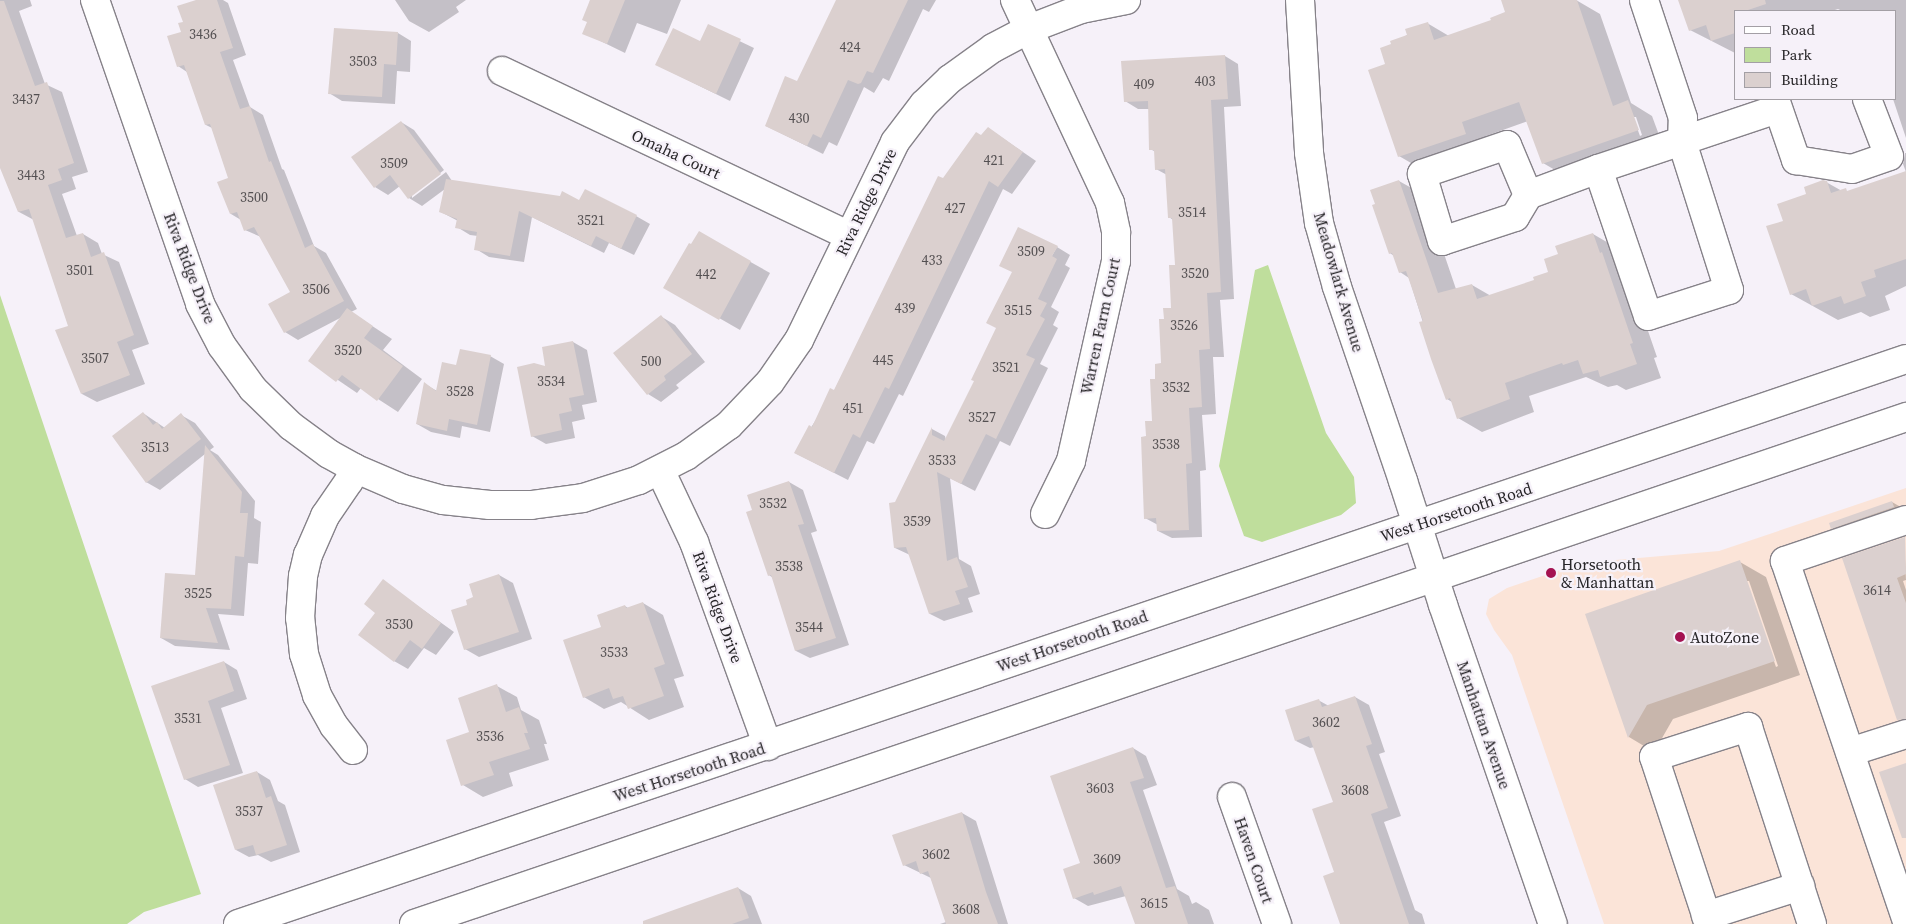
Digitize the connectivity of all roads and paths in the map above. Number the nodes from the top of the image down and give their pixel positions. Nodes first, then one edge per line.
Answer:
1 (95, 0) edge
2 (1015, 0) edge
3 (1126, 0) edge
4 (1300, 0) edge
5 (1644, 0) edge
6 (1029, 29) junction
7 (502, 71) dead end
8 (1867, 100) edge
9 (1776, 104) edge
10 (1682, 142) junction
11 (1598, 169) junction
12 (1528, 196) dead end
13 (849, 236) junction
14 (1906, 359) edge
15 (1906, 417) edge
16 (354, 468) junction
17 (660, 470) junction
18 (1045, 514) dead end
19 (1906, 520) edge
20 (1417, 525) junction
21 (1434, 576) junction
22 (1906, 734) edge
23 (768, 746) junction
24 (353, 750) dead end
25 (1850, 752) junction
26 (1232, 797) dead end
27 (1800, 886) junction
28 (1906, 919) edge
29 (1707, 920) edge
30 (238, 924) edge
31 (414, 924) edge
32 (1277, 924) edge
33 (1553, 924) edge
34 (1812, 924) edge

1 - 16 street, Riva Ridge Drive
2 - 6 street, Warren Farm Court
3 - 6 street, Riva Ridge Drive
4 - 20 street, Meadowlark Avenue
5 - 10 street
6 - 13 street, Riva Ridge Drive
6 - 18 street, Warren Farm Court
7 - 13 street, Omaha Court
8 - 9 street
9 - 10 street
10 - 11 street
10 - 11 street
11 - 12 street
13 - 17 street, Riva Ridge Drive
14 - 20 street, West Horsetooth Road
15 - 21 street
16 - 17 street, Riva Ridge Drive
16 - 24 street
17 - 23 street, Riva Ridge Drive
19 - 25 street
20 - 21 street, Manhattan Avenue
20 - 23 street, West Horsetooth Road
21 - 31 street
21 - 33 street, Manhattan Avenue
22 - 25 street
23 - 30 street, West Horsetooth Road
25 - 28 street
26 - 32 street, Haven Court
27 - 29 street
27 - 29 street
27 - 34 street

